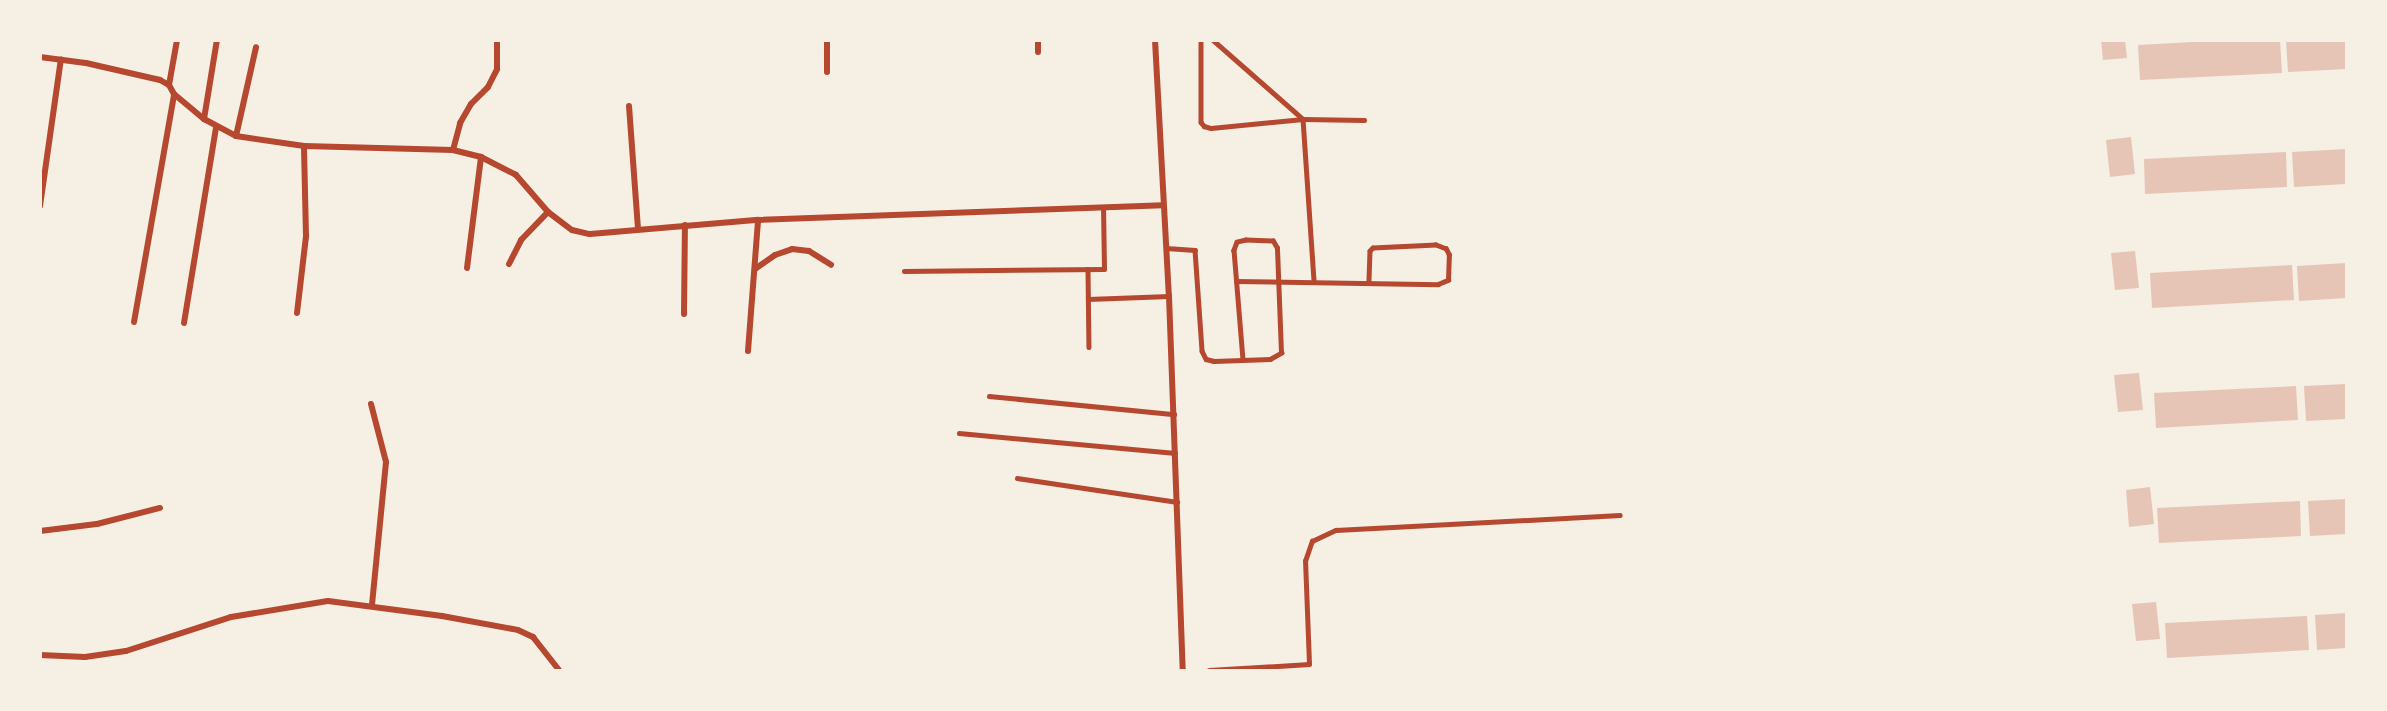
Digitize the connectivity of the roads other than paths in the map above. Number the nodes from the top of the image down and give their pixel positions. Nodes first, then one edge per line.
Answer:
1 (177, 40) edge
2 (217, 40) edge
3 (497, 40) edge
4 (827, 40) edge
5 (1038, 40) edge
6 (1155, 40) edge
7 (1201, 40) edge
8 (1213, 40) edge
9 (256, 46) dead end
10 (1038, 52) dead end
11 (40, 57) edge
12 (61, 59) junction
13 (826, 72) dead end
14 (169, 85) junction
15 (174, 94) junction
16 (629, 106) dead end
17 (204, 119) junction
18 (1303, 119) junction
19 (1364, 120) dead end
20 (216, 128) junction
21 (236, 136) junction
22 (304, 146) junction
23 (453, 150) junction
24 (481, 157) junction
25 (1162, 205) junction
26 (40, 206) edge
27 (1103, 208) junction
28 (548, 212) junction
29 (758, 220) junction
30 (685, 225) junction
31 (638, 229) junction
32 (1166, 248) junction
33 (509, 264) dead end
34 (831, 265) dead end
35 (467, 268) dead end
36 (755, 269) junction
37 (1088, 269) junction
38 (904, 271) dead end
39 (1314, 280) junction
40 (1236, 281) junction
41 (1278, 281) junction
42 (1369, 282) junction
43 (1170, 296) junction
44 (1088, 300) junction
45 (297, 313) dead end
46 (684, 314) dead end
47 (134, 322) dead end
48 (184, 323) dead end
49 (1089, 347) dead end
50 (748, 351) dead end
51 (1243, 360) junction
52 (989, 396) dead end
53 (371, 405) dead end
54 (1174, 414) junction
55 (959, 433) dead end
56 (1175, 453) junction
57 (1017, 478) dead end
58 (1177, 502) junction
59 (160, 508) dead end
60 (1620, 515) dead end
61 (40, 531) edge
62 (372, 605) junction
63 (40, 655) edge
64 (1310, 668) edge
65 (560, 670) edge
66 (1183, 670) edge
67 (1209, 670) edge

1 - 14 street
2 - 17 street
3 - 23 street
4 - 13 street
5 - 10 street
6 - 25 street
7 - 18 lane
8 - 18 lane
9 - 21 street
11 - 12 street
12 - 14 street
12 - 26 street
14 - 15 street
15 - 17 street
15 - 47 street
16 - 31 street
17 - 20 street
18 - 19 lane
18 - 39 lane
20 - 21 street
20 - 48 street
21 - 22 street
22 - 23 street
22 - 45 street
23 - 24 street
24 - 28 street
24 - 35 street
25 - 27 street
25 - 32 street
27 - 29 street
27 - 37 lane
28 - 31 street
28 - 33 street
29 - 30 street
29 - 36 street
30 - 31 street
30 - 46 street
32 - 43 street
32 - 51 lane
34 - 36 street
36 - 50 street
37 - 38 lane
37 - 44 lane
39 - 41 lane
39 - 42 lane
40 - 41 lane
40 - 41 lane
40 - 51 lane
41 - 51 lane
42 - 42 lane
43 - 44 lane
43 - 54 street
44 - 49 lane
52 - 54 lane
53 - 62 street
54 - 56 street
55 - 56 lane
56 - 58 street
57 - 58 lane
58 - 66 street
59 - 61 street
60 - 64 lane
62 - 63 street
62 - 65 street
64 - 67 lane

